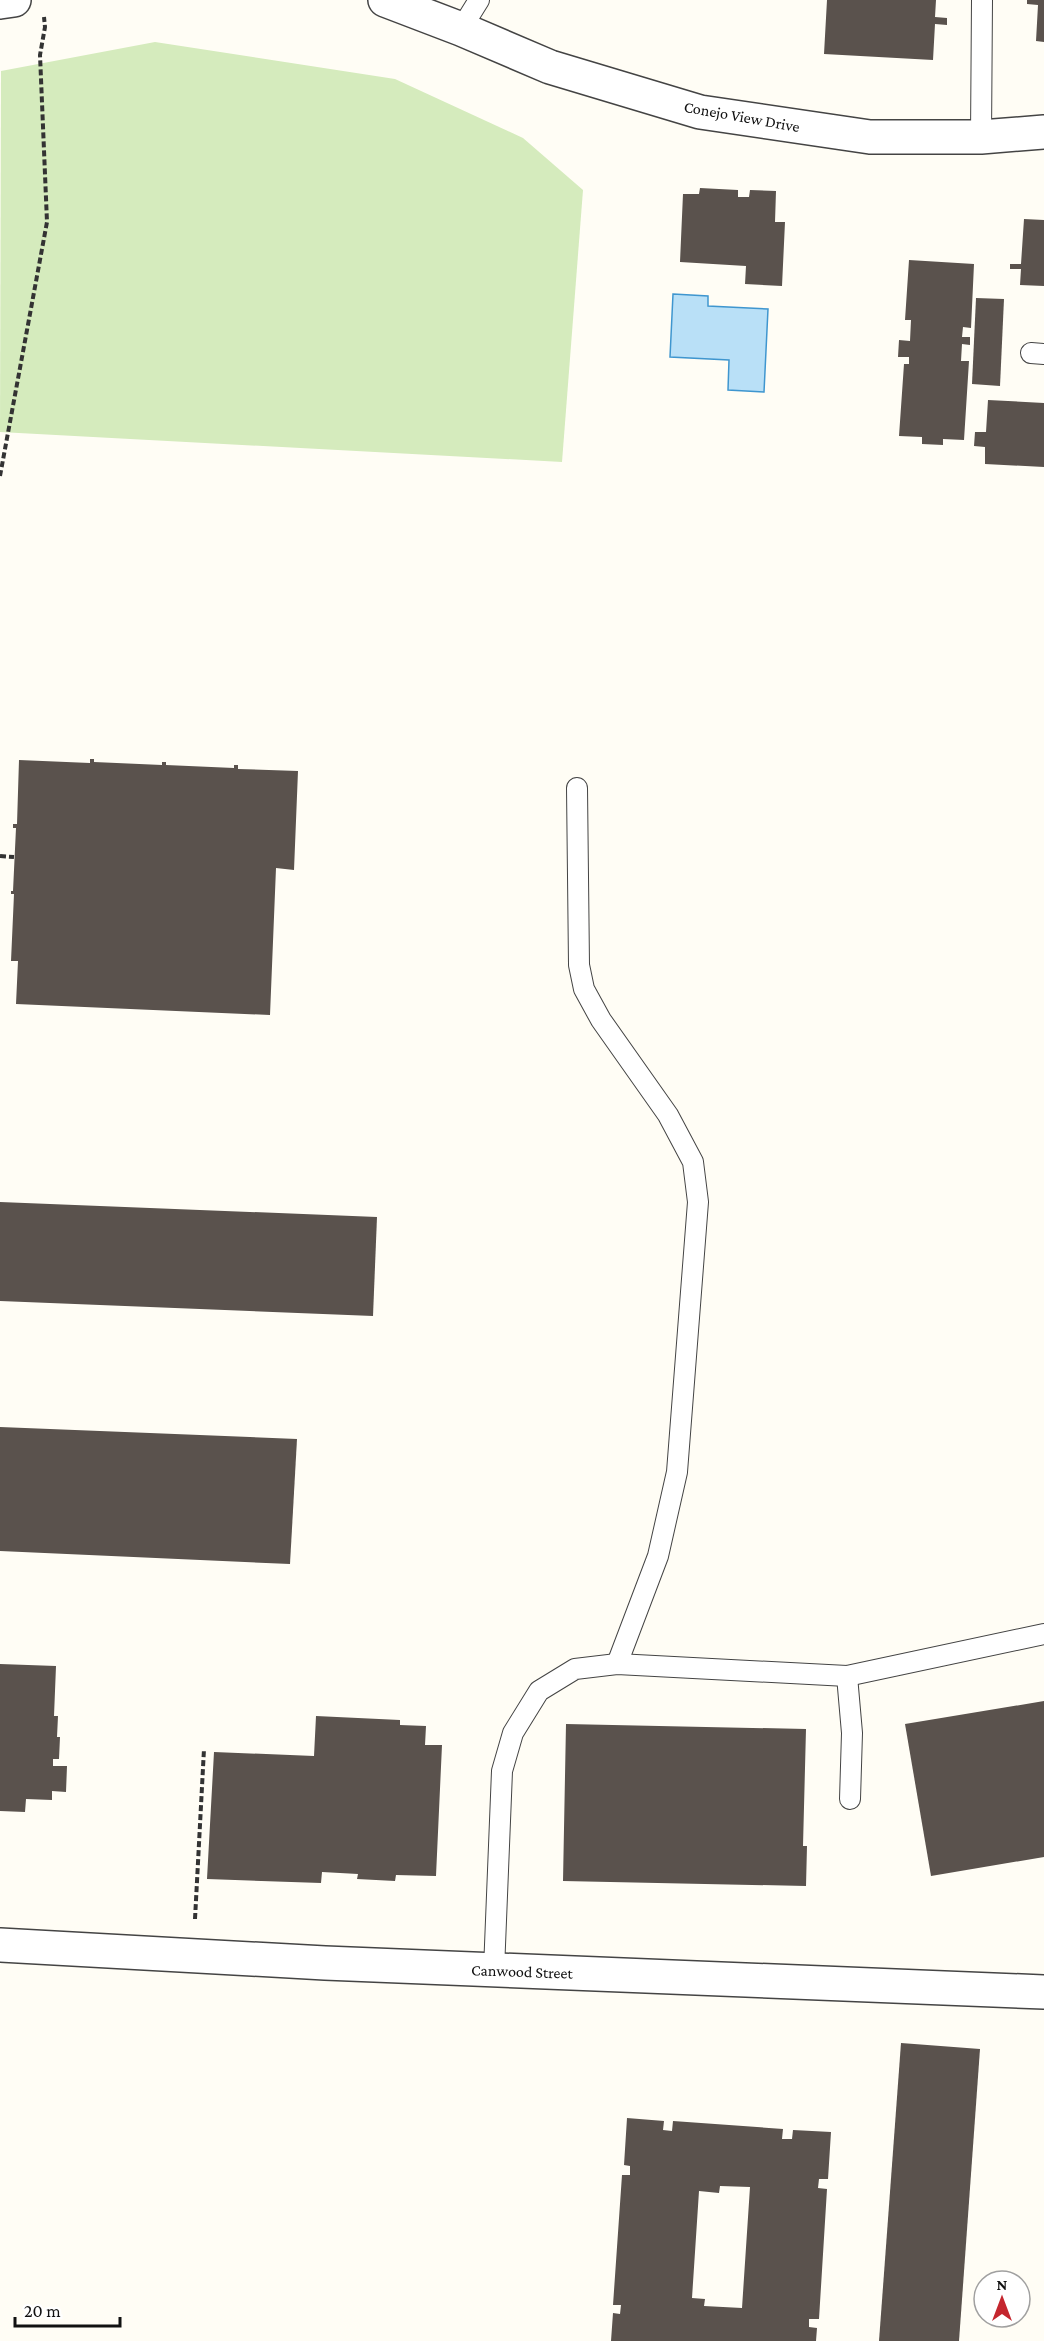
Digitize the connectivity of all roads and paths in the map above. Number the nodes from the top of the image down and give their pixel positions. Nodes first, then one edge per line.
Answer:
1 (14, 0) edge
2 (385, 0) edge
3 (479, 0) edge
4 (982, 0) edge
5 (0, 3) edge
6 (45, 27) dead end
7 (461, 29) junction
8 (1044, 132) edge
9 (981, 137) junction
10 (0, 476) edge
11 (577, 788) dead end
12 (0, 856) edge
13 (14, 857) dead end
14 (1044, 1634) edge
15 (617, 1664) junction
16 (847, 1676) junction
17 (204, 1749) dead end
18 (849, 1799) dead end
19 (195, 1919) dead end
20 (0, 1945) edge
21 (494, 1970) junction
22 (1044, 1992) edge

1 - 5 street
2 - 7 street, Conejo View Drive
3 - 7 lane
4 - 9 lane
6 - 10 path
7 - 9 street, Conejo View Drive
8 - 9 street, Conejo View Drive
11 - 15 lane
12 - 13 path
14 - 16 lane
15 - 16 lane
15 - 21 lane
16 - 18 lane
17 - 19 path
20 - 21 street, Canwood Street
21 - 22 street, Canwood Street

